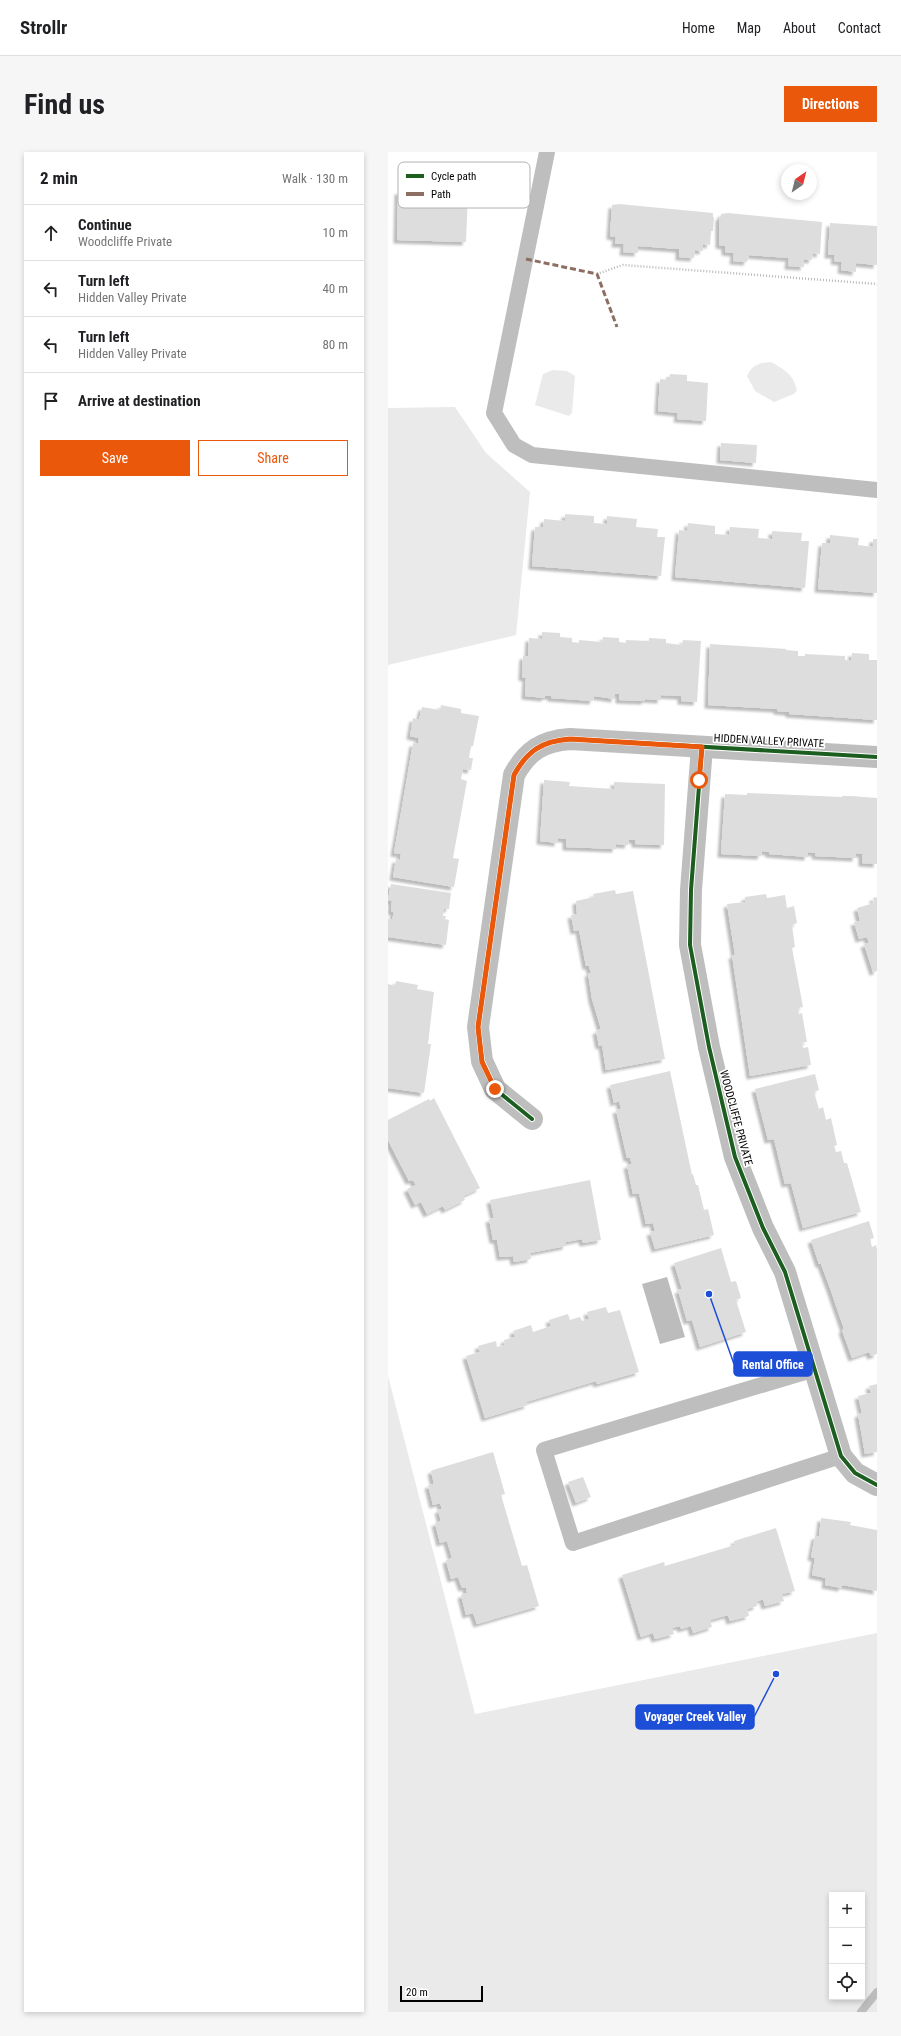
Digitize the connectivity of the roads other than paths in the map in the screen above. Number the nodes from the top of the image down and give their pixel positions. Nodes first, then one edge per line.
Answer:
1 (547, 152) edge
2 (877, 490) edge
3 (702, 747) junction
4 (877, 757) edge
5 (532, 1119) dead end
6 (815, 1369) junction
7 (841, 1456) junction
8 (877, 1485) edge

1 - 2 lane
3 - 4 street, HIDDEN VALLEY PRIVATE
3 - 5 street, HIDDEN VALLEY PRIVATE
3 - 6 street, WOODCLIFFE PRIVATE
6 - 7 street, WOODCLIFFE PRIVATE
6 - 7 lane
7 - 8 street, WOODCLIFFE PRIVATE

